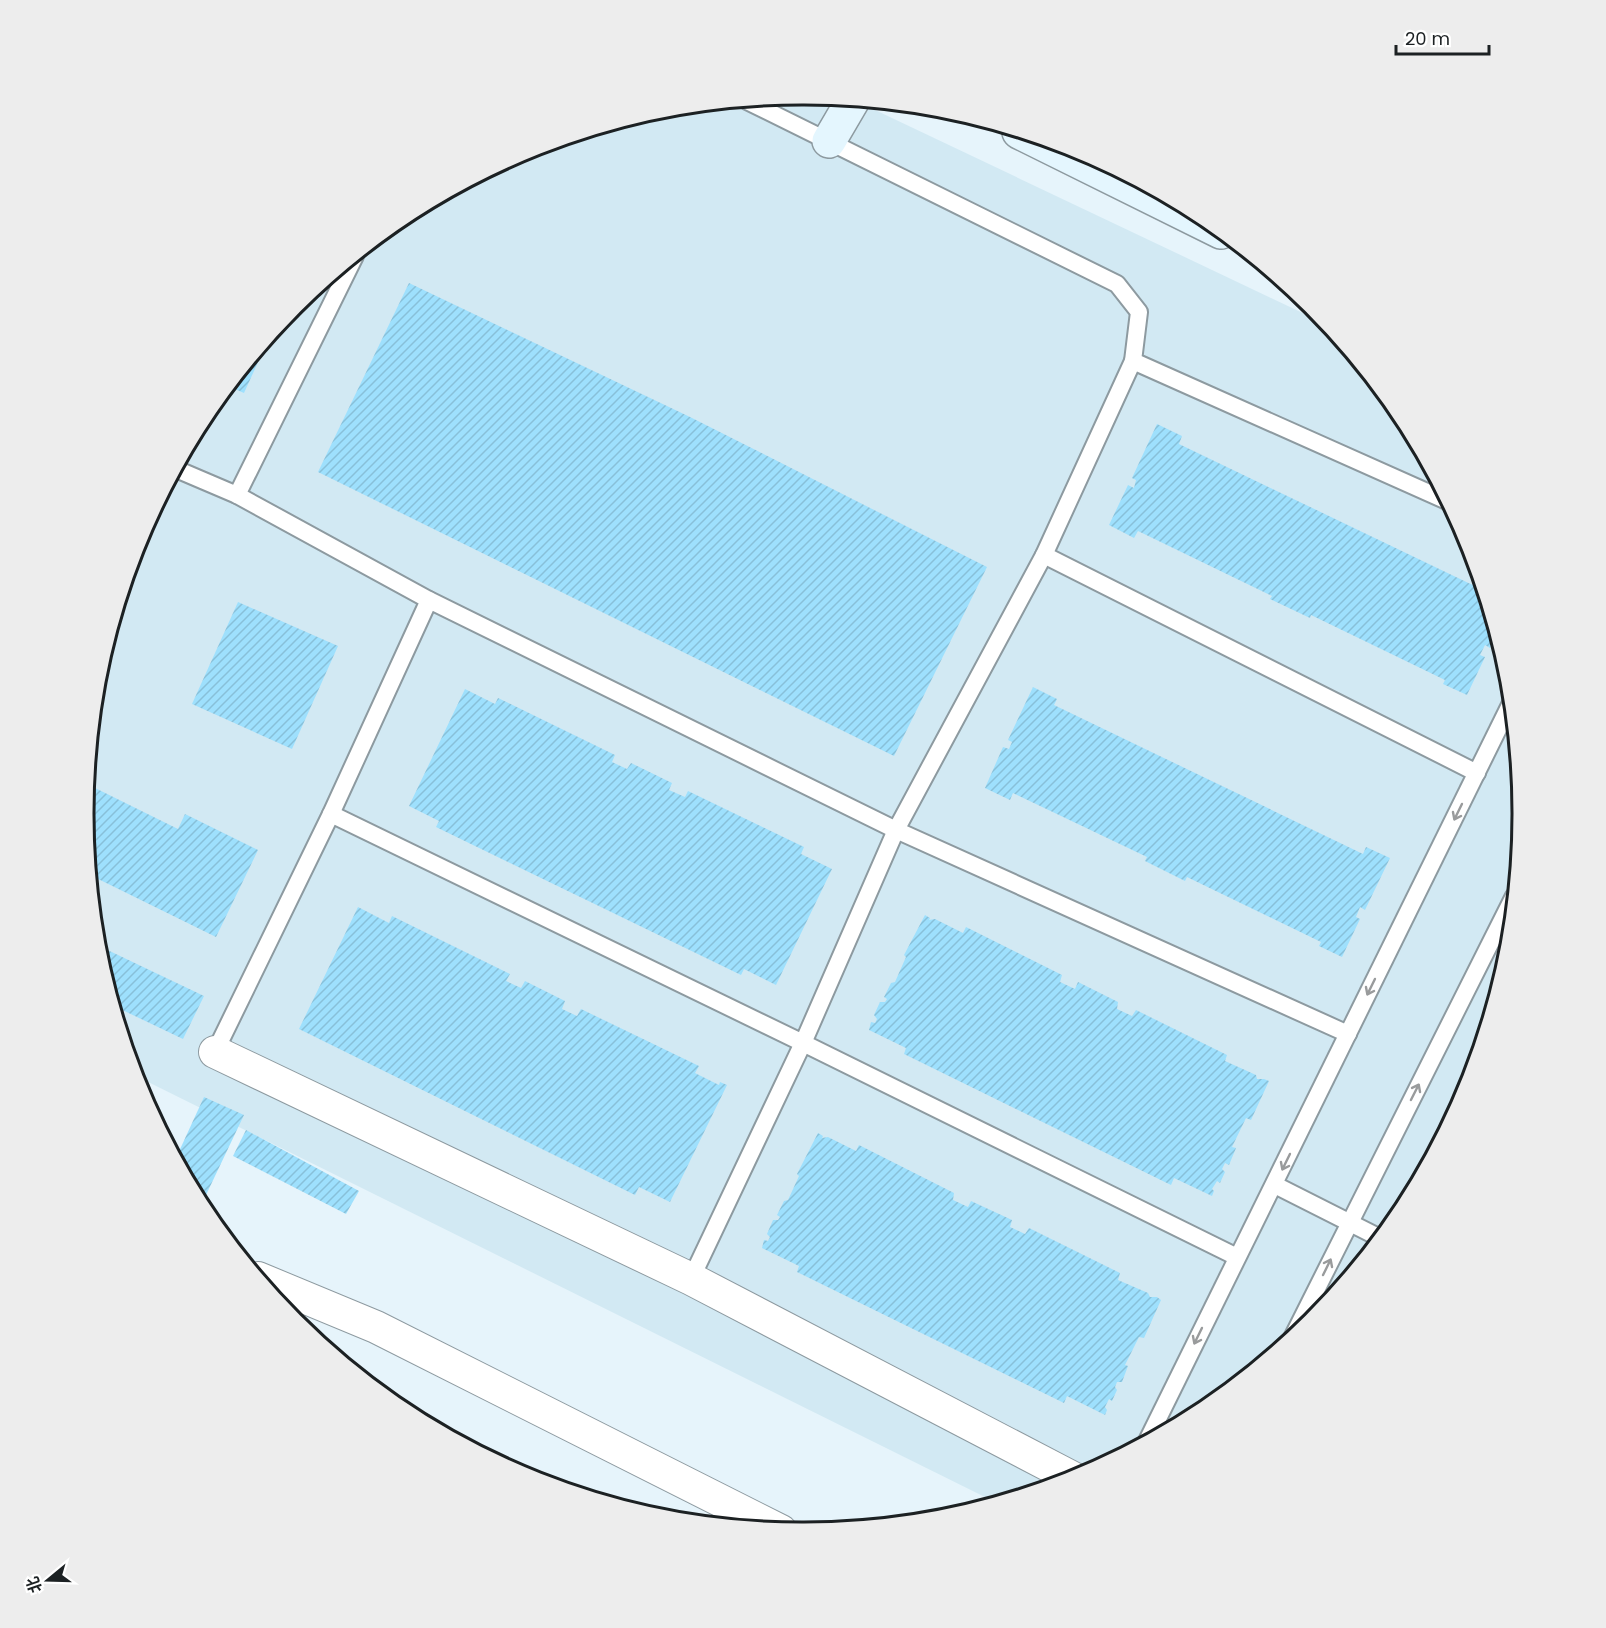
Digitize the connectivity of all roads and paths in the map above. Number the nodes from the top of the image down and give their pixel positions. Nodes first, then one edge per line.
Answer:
1 (761, 107) edge
2 (849, 107) edge
3 (829, 141) junction
4 (1072, 158) edge
5 (1159, 202) edge
6 (347, 272) edge
7 (1133, 361) junction
8 (183, 472) edge
9 (237, 495) junction
10 (1435, 496) edge
11 (1044, 555) junction
12 (429, 600) junction
13 (1504, 717) edge
14 (1477, 773) junction
15 (331, 814) junction
16 (896, 830) junction
17 (1503, 917) edge
18 (1348, 1034) junction
19 (803, 1043) junction
20 (215, 1052) joint
21 (1275, 1185) junction
22 (1349, 1222) junction
23 (1373, 1234) edge
24 (1237, 1257) junction
25 (691, 1279) junction
26 (273, 1284) edge
27 (1303, 1316) edge
28 (1152, 1430) edge
29 (1063, 1473) edge
30 (761, 1521) edge

1 - 3 lane
2 - 3 street
3 - 7 lane
4 - 5 street
6 - 9 lane
7 - 10 lane
7 - 11 lane
8 - 9 lane
9 - 12 lane
11 - 14 lane
11 - 16 lane
12 - 15 lane
12 - 16 lane
13 - 14 lane
14 -> 18 lane
15 - 19 lane
15 - 20 lane
16 - 18 lane
16 - 19 lane
22 -> 17 lane
18 -> 21 lane
19 - 24 lane
19 - 25 lane
20 - 25 street
21 - 22 lane
21 - 24 lane
22 - 23 lane
27 -> 22 lane
24 -> 28 lane
25 - 29 street
26 - 30 street

